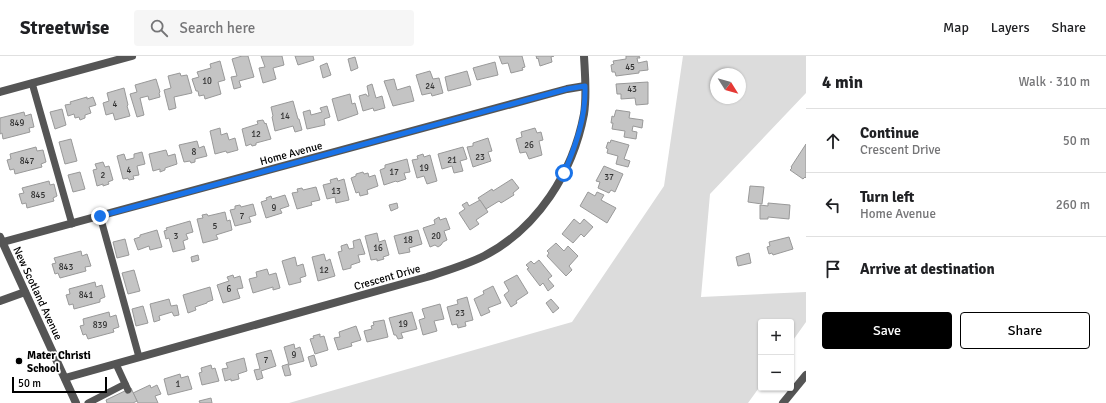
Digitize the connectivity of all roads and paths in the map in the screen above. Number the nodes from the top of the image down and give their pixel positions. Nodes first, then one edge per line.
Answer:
1 (132, 56) edge
2 (584, 56) edge
3 (32, 83) junction
4 (585, 86) junction
5 (0, 92) edge
6 (100, 216) junction
7 (72, 224) junction
8 (1, 240) edge
9 (25, 292) junction
10 (0, 301) edge
11 (139, 357) junction
12 (116, 364) junction
13 (806, 375) edge
14 (65, 378) junction
15 (102, 400) edge
16 (76, 403) edge
17 (88, 403) edge
18 (783, 403) edge

1 - 3 street
2 - 4 street, Crescent Drive
3 - 5 street
3 - 7 lane
4 - 6 street, Home Avenue
4 - 11 street, Crescent Drive
6 - 7 street, Home Avenue
6 - 11 lane
7 - 8 street, Home Avenue
8 - 9 street, New Scotland Avenue
9 - 10 street
9 - 14 street, New Scotland Avenue
11 - 12 street, Crescent Drive
12 - 14 street, Crescent Drive
12 - 15 lane
13 - 18 street
14 - 16 street, New Scotland Avenue
15 - 17 lane

